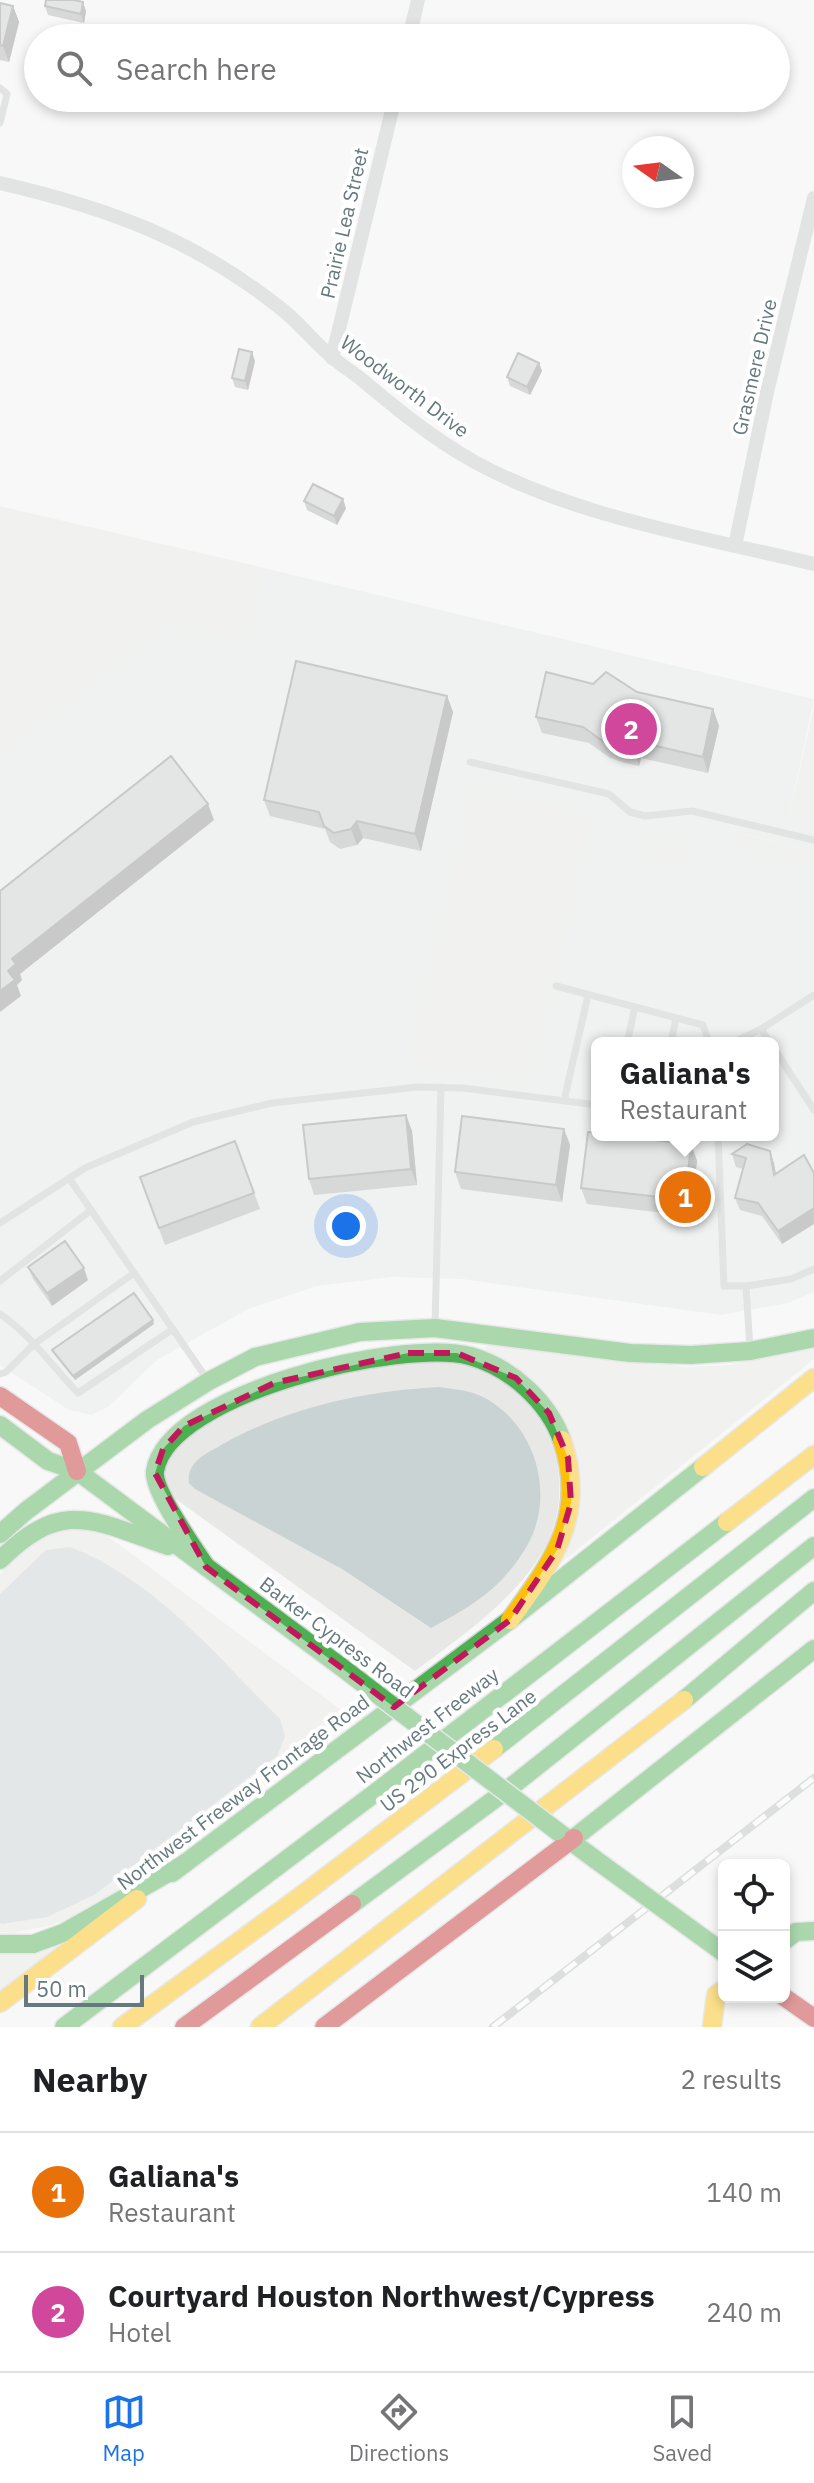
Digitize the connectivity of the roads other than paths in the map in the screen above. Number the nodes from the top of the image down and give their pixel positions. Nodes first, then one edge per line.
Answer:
1 (418, 0) edge
2 (412, 24) edge
3 (0, 88) edge
4 (392, 112) edge
5 (0, 123) edge
6 (0, 183) edge
7 (814, 198) edge
8 (332, 358) junction
9 (735, 546) junction
10 (814, 564) edge
11 (470, 762) dead end
12 (814, 840) edge
13 (556, 986) dead end
14 (588, 995) junction
15 (814, 995) edge
16 (635, 1007) junction
17 (676, 1018) junction
18 (761, 1029) junction
19 (628, 1037) edge
20 (672, 1037) edge
21 (707, 1037) edge
22 (744, 1037) edge
23 (766, 1037) edge
24 (779, 1056) edge
25 (441, 1087) junction
26 (564, 1101) junction
27 (591, 1104) edge
28 (814, 1110) edge
29 (718, 1141) edge
30 (69, 1178) junction
31 (91, 1210) junction
32 (0, 1223) edge
33 (814, 1269) edge
34 (134, 1273) junction
35 (0, 1281) edge
36 (746, 1286) junction
37 (0, 1314) edge
38 (435, 1328) junction
39 (173, 1329) junction
40 (814, 1338) edge
41 (33, 1345) junction
42 (750, 1351) junction
43 (3, 1373) edge
44 (814, 1378) edge
45 (209, 1381) junction
46 (4, 1398) edge
47 (0, 1425) edge
48 (814, 1455) edge
49 (77, 1471) junction
50 (814, 1498) edge
51 (0, 1534) edge
52 (814, 1546) edge
53 (187, 1552) junction
54 (0, 1560) edge
55 (206, 1567) junction
56 (814, 1591) edge
57 (510, 1620) junction
58 (814, 1649) edge
59 (564, 1836) junction
60 (184, 1864) junction
61 (814, 1931) edge
62 (790, 1936) edge
63 (0, 1944) edge
64 (718, 1949) edge
65 (718, 1994) edge
66 (790, 2001) edge
67 (0, 2003) edge
68 (814, 2018) edge
69 (64, 2027) edge
70 (122, 2027) edge
71 (184, 2027) edge
72 (260, 2027) edge
73 (324, 2027) edge
74 (712, 2027) edge

1 - 2 street
3 - 5 lane
4 - 8 street, Prairie Lea Street
6 - 8 street, Woodworth Drive
7 - 9 street, Grasmere Drive
8 - 9 street, Woodworth Drive
9 - 10 street, Woodworth Drive
11 - 12 lane
13 - 14 lane
14 - 16 lane
14 - 26 lane
15 - 18 lane
16 - 17 lane
16 - 19 lane
17 - 20 lane
17 - 21 lane
18 - 22 lane
18 - 23 lane
24 - 28 lane
25 - 26 lane
25 - 30 lane
25 - 38 lane
26 - 27 lane
29 - 36 lane
30 - 31 lane
30 - 32 lane
31 - 34 lane
31 - 35 lane
33 - 36 lane
34 - 39 lane
34 - 41 lane
36 - 42 lane
37 - 41 lane
38 - 42 main road
38 - 45 main road
39 - 41 lane
39 - 45 lane
40 - 42 main road
41 - 43 lane
43 - 46 lane
44 - 57 main road, Northwest Freeway Frontage Road
45 - 49 main road
46 - 49 main road, Barker Cypress Road
47 - 49 main road, Barker Cypress Road
48 - 69 main road, Northwest Freeway
49 - 51 main road
49 - 53 main road, Barker Cypress Road
50 - 70 main road, US 290 Express Lane
52 - 71 main road
53 - 54 main road
53 - 55 main road, Barker Cypress Road
55 - 57 main road
55 - 59 main road, Barker Cypress Road, bridge
56 - 72 main road
57 - 60 main road, Northwest Freeway Frontage Road
58 - 59 main road
59 - 64 main road, Barker Cypress Road, bridge
59 - 73 main road
60 - 63 main road
60 - 67 main road, Northwest Freeway Frontage Road
61 - 62 main road
65 - 74 main road
66 - 68 main road

